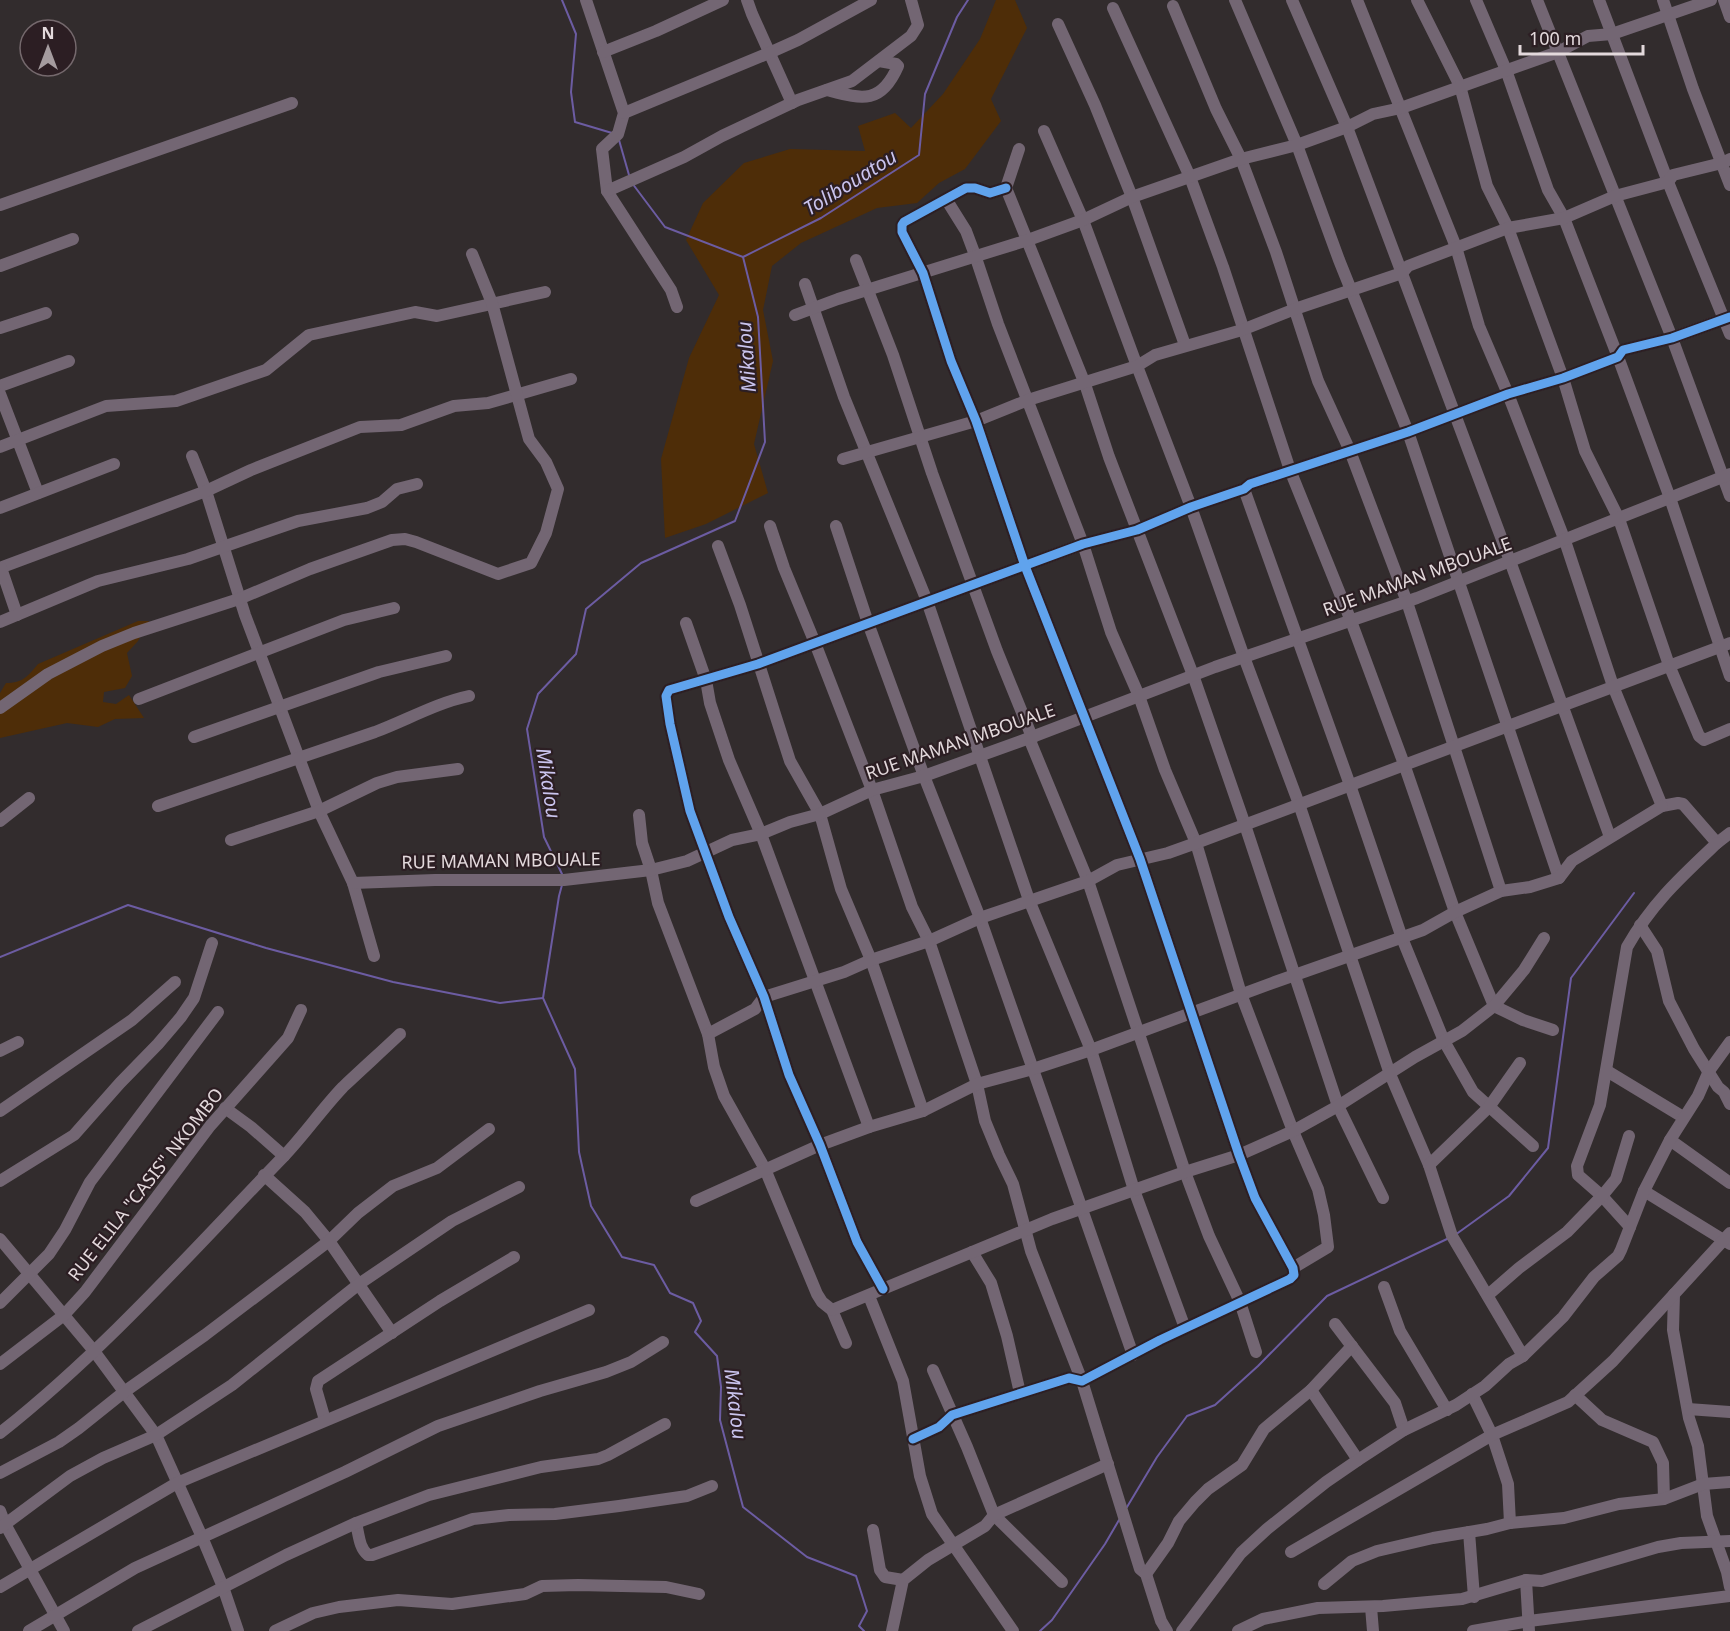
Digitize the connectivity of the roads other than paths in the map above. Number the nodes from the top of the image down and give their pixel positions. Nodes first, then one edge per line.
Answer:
1 (586, 0) edge
2 (723, 0) edge
3 (747, 0) edge
4 (870, 0) edge
5 (911, 0) edge
6 (1235, 0) edge
7 (1292, 0) edge
8 (1357, 0) edge
9 (1417, 0) edge
10 (1476, 0) edge
11 (1537, 0) edge
12 (1599, 0) edge
13 (1662, 0) edge
14 (1711, 0) edge
15 (1724, 0) edge
16 (1173, 6) dead end
17 (1113, 8) dead end
18 (1668, 14) junction
19 (1730, 17) edge
20 (1058, 24) dead end
21 (1612, 34) junction
22 (603, 52) junction
23 (1558, 52) junction
24 (769, 53) junction
25 (879, 61) junction
26 (1506, 70) junction
27 (1460, 86) junction
28 (827, 90) junction
29 (292, 103) dead end
30 (792, 103) junction
31 (1401, 108) junction
32 (624, 113) junction
33 (1347, 127) junction
34 (1044, 131) dead end
35 (1297, 145) junction
36 (1019, 149) dead end
37 (1241, 159) junction
38 (1726, 161) edge
39 (1190, 177) junction
40 (1668, 182) junction
41 (1730, 185) edge
42 (1006, 188) junction
43 (607, 191) junction
44 (1615, 196) junction
45 (1132, 197) junction
46 (946, 199) junction
47 (0, 205) edge
48 (1564, 218) junction
49 (1083, 220) junction
50 (1508, 228) junction
51 (73, 239) dead end
52 (1028, 240) junction
53 (1456, 247) junction
54 (472, 254) dead end
55 (975, 255) junction
56 (856, 260) dead end
57 (0, 266) edge
58 (923, 273) junction
59 (1402, 273) junction
60 (805, 284) dead end
61 (868, 290) junction
62 (1351, 291) junction
63 (545, 292) dead end
64 (492, 303) junction
65 (677, 307) dead end
66 (813, 307) junction
67 (1295, 309) junction
68 (46, 313) dead end
69 (795, 315) dead end
70 (1727, 318) edge
71 (0, 328) edge
72 (1242, 330) junction
73 (1730, 334) edge
74 (1672, 338) junction
75 (1185, 345) junction
76 (1618, 357) junction
77 (69, 361) dead end
78 (1137, 366) junction
79 (1563, 378) junction
80 (571, 379) dead end
81 (1084, 384) junction
82 (0, 386) edge
83 (0, 394) edge
84 (518, 394) junction
85 (1508, 394) junction
86 (1028, 400) junction
87 (1454, 413) junction
88 (976, 421) junction
89 (1408, 432) junction
90 (921, 438) junction
91 (16, 440) junction
92 (0, 447) edge
93 (1350, 451) junction
94 (867, 453) junction
95 (192, 456) dead end
96 (843, 459) dead end
97 (114, 464) dead end
98 (1290, 470) junction
99 (1727, 475) edge
100 (417, 484) dead end
101 (1244, 489) junction
102 (206, 491) junction
103 (38, 493) junction
104 (1730, 495) edge
105 (1670, 498) junction
106 (1191, 507) junction
107 (0, 508) edge
108 (1619, 519) junction
109 (770, 526) dead end
110 (836, 526) dead end
111 (1137, 530) junction
112 (1565, 541) junction
113 (1083, 544) junction
114 (222, 546) junction
115 (718, 546) dead end
116 (1510, 561) junction
117 (1025, 566) junction
118 (0, 568) edge
119 (1458, 582) junction
120 (974, 584) junction
121 (239, 599) junction
122 (927, 601) junction
123 (1407, 602) junction
124 (394, 608) dead end
125 (17, 615) junction
126 (1351, 621) junction
127 (0, 622) edge
128 (686, 623) dead end
129 (868, 623) junction
130 (1296, 639) junction
131 (815, 643) junction
132 (1725, 644) edge
133 (259, 652) junction
134 (446, 656) dead end
135 (1244, 657) junction
136 (758, 664) junction
137 (1669, 665) junction
138 (1193, 675) junction
139 (1730, 676) edge
140 (706, 680) junction
141 (1613, 686) junction
142 (469, 696) dead end
143 (1138, 696) junction
144 (139, 699) dead end
145 (1561, 705) junction
146 (281, 707) junction
147 (0, 708) edge
148 (1084, 716) junction
149 (1507, 725) junction
150 (1730, 729) edge
151 (194, 737) dead end
152 (1032, 737) junction
153 (1455, 745) junction
154 (978, 756) junction
155 (301, 758) junction
156 (1404, 764) junction
157 (459, 769) dead end
158 (924, 776) junction
159 (1350, 785) junction
160 (872, 790) junction
161 (29, 798) dead end
162 (1299, 804) junction
163 (158, 806) dead end
164 (1662, 806) junction
165 (319, 811) junction
166 (820, 814) junction
167 (639, 815) dead end
168 (0, 821) edge
169 (1245, 825) junction
170 (1730, 833) edge
171 (761, 834) junction
172 (1610, 837) junction
173 (231, 840) dead end
174 (1196, 843) junction
175 (1717, 843) junction
176 (707, 853) junction
177 (1140, 859) junction
178 (651, 870) junction
179 (1559, 878) junction
180 (1088, 881) junction
181 (353, 883) junction
182 (1501, 891) junction
183 (1029, 900) junction
184 (1455, 912) junction
185 (980, 918) junction
186 (1640, 924) junction
187 (1402, 938) junction
188 (1544, 938) dead end
189 (929, 941) junction
190 (212, 943) dead end
191 (374, 956) dead end
192 (1349, 956) junction
193 (871, 960) junction
194 (1294, 975) junction
195 (816, 980) junction
196 (175, 982) dead end
197 (1241, 994) junction
198 (764, 997) junction
199 (1494, 1006) junction
200 (301, 1010) dead end
201 (218, 1012) dead end
202 (1190, 1013) junction
203 (1553, 1030) dead end
204 (1139, 1033) junction
205 (400, 1034) dead end
206 (708, 1034) junction
207 (1444, 1041) junction
208 (18, 1042) dead end
209 (1730, 1042) edge
210 (1091, 1050) junction
211 (0, 1052) edge
212 (1520, 1063) dead end
213 (1033, 1069) junction
214 (1607, 1071) junction
215 (1709, 1071) junction
216 (1390, 1074) junction
217 (976, 1084) junction
218 (1730, 1104) edge
219 (1338, 1106) junction
220 (1489, 1107) junction
221 (225, 1108) junction
222 (0, 1111) edge
223 (923, 1111) junction
224 (1683, 1117) junction
225 (869, 1127) junction
226 (489, 1128) dead end
227 (1293, 1131) junction
228 (1629, 1136) dead end
229 (1670, 1140) junction
230 (820, 1145) junction
231 (1533, 1146) dead end
232 (1239, 1155) junction
233 (284, 1156) junction
234 (1430, 1164) junction
235 (765, 1169) junction
236 (1185, 1172) junction
237 (264, 1175) junction
238 (0, 1181) edge
239 (1730, 1183) edge
240 (519, 1187) dead end
241 (1134, 1190) junction
242 (1644, 1191) junction
243 (1602, 1196) junction
244 (1383, 1198) dead end
245 (696, 1201) dead end
246 (1082, 1208) junction
247 (1630, 1227) junction
248 (1024, 1230) junction
249 (0, 1239) edge
250 (1728, 1239) edge
251 (329, 1241) junction
252 (972, 1252) junction
253 (514, 1257) dead end
254 (1293, 1268) junction
255 (28, 1274) junction
256 (359, 1284) junction
257 (1384, 1287) dead end
258 (883, 1289) junction
259 (1674, 1294) junction
260 (1488, 1295) junction
261 (869, 1296) junction
262 (1240, 1302) junction
263 (0, 1303) edge
264 (589, 1310) dead end
265 (832, 1310) junction
266 (64, 1315) junction
267 (1335, 1324) dead end
268 (1185, 1328) junction
269 (392, 1332) junction
270 (663, 1342) dead end
271 (846, 1343) dead end
272 (1352, 1346) junction
273 (94, 1351) junction
274 (1256, 1352) dead end
275 (1133, 1355) junction
276 (1523, 1356) junction
277 (0, 1364) edge
278 (933, 1370) dead end
279 (1082, 1381) junction
280 (1311, 1390) junction
281 (124, 1392) junction
282 (1020, 1393) junction
283 (1472, 1394) junction
284 (1575, 1395) junction
285 (1688, 1409) junction
286 (1447, 1410) junction
287 (1730, 1412) edge
288 (952, 1414) junction
289 (325, 1420) junction
290 (665, 1424) dead end
291 (1404, 1430) junction
292 (0, 1432) edge
293 (156, 1435) junction
294 (1492, 1435) junction
295 (913, 1439) junction
296 (1358, 1460) junction
297 (1108, 1464) junction
298 (0, 1473) edge
299 (1730, 1482) edge
300 (177, 1483) junction
301 (1703, 1484) junction
302 (712, 1486) dead end
303 (1664, 1499) junction
304 (0, 1511) edge
305 (994, 1515) junction
306 (1510, 1522) junction
307 (357, 1523) junction
308 (3, 1526) edge
309 (873, 1530) dead end
310 (1468, 1532) junction
311 (202, 1537) junction
312 (1715, 1541) junction
313 (1730, 1541) edge
314 (954, 1545) junction
315 (1291, 1552) dead end
316 (30, 1568) junction
317 (1146, 1574) junction
318 (903, 1580) junction
319 (1526, 1580) junction
320 (1062, 1582) dead end
321 (1324, 1584) dead end
322 (0, 1587) edge
323 (223, 1587) junction
324 (1730, 1587) edge
325 (699, 1594) dead end
326 (1730, 1596) edge
327 (1474, 1597) junction
328 (1371, 1607) junction
329 (55, 1614) junction
330 (1529, 1626) edge
331 (29, 1631) edge
332 (64, 1631) edge
333 (138, 1631) edge
334 (238, 1631) edge
335 (275, 1631) edge
336 (892, 1631) edge
337 (1013, 1631) edge
338 (1167, 1631) edge
339 (1182, 1631) edge
340 (1238, 1631) edge
341 (1373, 1631) edge
342 (1473, 1631) edge

1 - 22 street
2 - 22 street
3 - 24 street
4 - 24 street
5 - 25 street
6 - 35 street
7 - 33 street
8 - 31 street
9 - 27 street
10 - 26 street
11 - 23 street
12 - 21 street
13 - 18 street
14 - 18 street
15 - 19 street
16 - 37 street
17 - 39 street
18 - 21 street
18 - 38 street
20 - 45 street
21 - 23 street
21 - 40 street
22 - 32 street
23 - 26 street
23 - 44 street
24 - 30 street
24 - 32 street
25 - 28 street
25 - 28 street
26 - 27 street
26 - 48 street
27 - 31 street
27 - 50 street
28 - 30 street
29 - 47 street
30 - 43 street
31 - 33 street
31 - 53 street
32 - 43 street
33 - 35 street
33 - 59 street
34 - 49 street
35 - 37 street
35 - 62 street
36 - 42 street
37 - 39 street
37 - 67 street
38 - 40 street
38 - 41 street
39 - 45 street
39 - 72 street
40 - 44 street
40 - 70 street
42 - 46 street
42 - 52 street
43 - 65 street
44 - 48 street
44 - 74 street
45 - 49 street
45 - 75 street
46 - 55 street
46 - 58 street
48 - 50 street
48 - 76 street
49 - 52 street
49 - 78 street
50 - 53 street
50 - 79 street
51 - 57 street
52 - 55 street
52 - 81 street
53 - 59 street
53 - 85 street
54 - 64 street
55 - 58 street
55 - 86 street
56 - 61 street
58 - 61 street
58 - 88 street
59 - 62 street
59 - 87 street
60 - 66 street
61 - 66 street
61 - 90 street
62 - 67 street
62 - 89 street
63 - 64 street
64 - 84 street
64 - 91 street
66 - 69 street
66 - 94 street
67 - 72 street
67 - 93 street
68 - 71 street
70 - 73 street
70 - 74 street
72 - 75 street
72 - 98 street
74 - 76 street
74 - 99 street
75 - 78 street
76 - 79 street
76 - 105 street
77 - 82 street
78 - 81 street
78 - 106 street
79 - 85 street
79 - 108 street
80 - 84 street
81 - 86 street
81 - 111 street
83 - 91 street
84 - 102 street
84 - 121 street
85 - 87 street
85 - 112 street
86 - 88 street
86 - 113 street
87 - 89 street
87 - 116 street
88 - 90 street
88 - 117 street
89 - 93 street
89 - 119 street
90 - 94 street
90 - 120 street
91 - 92 street
91 - 103 street
93 - 98 street
93 - 123 street
94 - 96 street
94 - 122 street
95 - 102 street
97 - 103 street
98 - 101 street
98 - 126 street
99 - 104 street
99 - 105 street, RUE MAMAN MBOUALE
100 - 114 street
101 - 106 street
101 - 130 street
102 - 114 street
102 - 118 street
103 - 107 street
105 - 108 street, RUE MAMAN MBOUALE
105 - 132 street
106 - 111 street
106 - 135 street
108 - 112 street, RUE MAMAN MBOUALE
108 - 137 street
109 - 131 street
110 - 129 street
111 - 113 street
111 - 138 street
112 - 116 street, RUE MAMAN MBOUALE
112 - 141 street
113 - 117 street
113 - 143 street
114 - 121 street
114 - 125 street
115 - 136 street
116 - 119 street, RUE MAMAN MBOUALE
116 - 145 street
117 - 120 street
117 - 148 street
118 - 125 street
119 - 123 street, RUE MAMAN MBOUALE
119 - 149 street
120 - 122 street
120 - 152 street
121 - 133 street
121 - 147 street
122 - 129 street
122 - 154 street
123 - 126 street, RUE MAMAN MBOUALE
123 - 153 street
124 - 133 street
125 - 127 street
126 - 130 street, RUE MAMAN MBOUALE
126 - 156 street
128 - 140 street
129 - 131 street
129 - 158 street
130 - 135 street, RUE MAMAN MBOUALE
130 - 159 street
131 - 136 street
131 - 160 street
132 - 137 street
132 - 139 street
133 - 144 street
133 - 146 street
134 - 146 street
135 - 138 street, RUE MAMAN MBOUALE
135 - 162 street
136 - 140 street
136 - 166 street
137 - 141 street
137 - 150 street
138 - 143 street, RUE MAMAN MBOUALE
138 - 169 street
140 - 171 street
140 - 176 street
141 - 145 street
141 - 164 street
142 - 155 street
143 - 148 street, RUE MAMAN MBOUALE
143 - 174 street
145 - 149 street
145 - 172 street
146 - 151 street
146 - 155 street
148 - 152 street, RUE MAMAN MBOUALE
148 - 177 street
149 - 153 street
149 - 179 street
152 - 154 street, RUE MAMAN MBOUALE
152 - 180 street
153 - 156 street
153 - 182 street
154 - 158 street, RUE MAMAN MBOUALE
154 - 183 street
155 - 163 street
155 - 165 street
156 - 159 street
156 - 184 street
157 - 165 street
158 - 160 street, RUE MAMAN MBOUALE
158 - 185 street
159 - 162 street
159 - 187 street
160 - 166 street, RUE MAMAN MBOUALE
160 - 189 street
161 - 168 street
162 - 169 street
162 - 192 street
164 - 172 street
164 - 175 street
165 - 173 street
165 - 181 street
166 - 171 street, RUE MAMAN MBOUALE
166 - 193 street
167 - 178 street
169 - 174 street
169 - 194 street
170 - 175 street
171 - 176 street, RUE MAMAN MBOUALE
171 - 195 street
172 - 179 street
174 - 177 street
174 - 197 street
175 - 186 street
176 - 178 street, RUE MAMAN MBOUALE
176 - 198 street
177 - 180 street
177 - 202 street
178 - 181 street, RUE MAMAN MBOUALE
178 - 206 street
179 - 182 street
180 - 183 street
180 - 204 street
181 - 191 street
182 - 184 street
183 - 185 street
183 - 210 street
184 - 187 street
184 - 199 street
185 - 189 street
185 - 213 street
186 - 214 street
186 - 215 street
187 - 192 street
187 - 207 street
188 - 199 street
189 - 193 street
189 - 217 street
190 - 238 street
192 - 194 street
192 - 216 street
193 - 195 street
193 - 223 street
194 - 197 street
194 - 219 street
195 - 198 street
195 - 225 street
196 - 222 street
197 - 202 street
197 - 227 street
198 - 206 street
198 - 230 street
199 - 203 street
199 - 207 street
200 - 221 street, RUE ELILA "CASIS" NKOMBO
201 - 255 street
202 - 204 street
202 - 232 street
204 - 210 street
204 - 236 street
205 - 233 street
206 - 235 street
207 - 216 street
207 - 220 street
208 - 211 street
209 - 215 street
210 - 213 street
210 - 241 street
212 - 220 street
213 - 217 street
213 - 246 street
214 - 224 street
214 - 243 street
215 - 218 street
215 - 224 street
216 - 219 street
216 - 234 street
217 - 223 street
217 - 248 street
219 - 227 street
219 - 244 street
220 - 231 street
220 - 234 street
221 - 233 street
221 - 266 street, RUE ELILA "CASIS" NKOMBO
223 - 225 street
224 - 229 street
225 - 230 street
226 - 251 street
227 - 232 street
227 - 254 street
228 - 243 street
229 - 239 street
229 - 242 street
230 - 235 street
230 - 258 street
232 - 236 street
232 - 254 street
233 - 237 street
234 - 260 street
235 - 245 street
235 - 265 street
236 - 241 street
236 - 262 street
237 - 251 street
237 - 273 street
240 - 256 street
241 - 246 street
241 - 268 street
242 - 247 street
242 - 250 street
243 - 247 street
243 - 260 street
246 - 248 street
246 - 275 street
247 - 276 street
248 - 252 street
248 - 279 street
249 - 255 street
250 - 259 street
251 - 256 street
251 - 281 street
252 - 258 street
252 - 282 street
253 - 269 street
254 - 262 street
255 - 263 street
255 - 266 street
256 - 269 street
256 - 293 street
257 - 286 street
258 - 261 street
259 - 284 street
259 - 285 street
260 - 276 street
261 - 265 street
261 - 295 street
262 - 268 street
262 - 274 street
264 - 289 street
265 - 271 street
266 - 273 street
266 - 277 street, RUE ELILA "CASIS" NKOMBO
267 - 272 street
268 - 275 street
269 - 289 street
270 - 311 street
272 - 280 street
272 - 291 street
273 - 281 street
273 - 292 street
275 - 279 street
276 - 283 street
278 - 288 street
279 - 282 street
279 - 297 street
280 - 296 street
280 - 317 street
281 - 293 street
281 - 298 street
282 - 288 street
283 - 286 street
283 - 294 street
284 - 294 street
284 - 303 street
285 - 287 street
285 - 301 street
286 - 291 street
288 - 295 street
288 - 305 street
289 - 300 street
290 - 307 street
291 - 296 street
293 - 300 street
293 - 308 street
294 - 306 street
294 - 315 street
295 - 314 street
296 - 339 street
297 - 305 street
297 - 317 street
299 - 301 street
300 - 311 street
300 - 316 street
301 - 303 street
301 - 312 street
302 - 307 street
303 - 306 street
304 - 308 street
305 - 314 street
305 - 320 street
306 - 310 street
307 - 323 street
308 - 316 street
309 - 318 street
310 - 321 street
310 - 327 street
311 - 323 street
311 - 329 street
312 - 313 street
312 - 319 street
312 - 324 street
314 - 318 street
314 - 337 street
316 - 322 street
316 - 329 street
317 - 338 street
318 - 336 street
319 - 327 street
319 - 330 street
323 - 333 street
323 - 334 street
325 - 335 street
326 - 330 street
327 - 328 street
328 - 340 street
328 - 341 street
329 - 331 street
329 - 332 street
330 - 342 street

